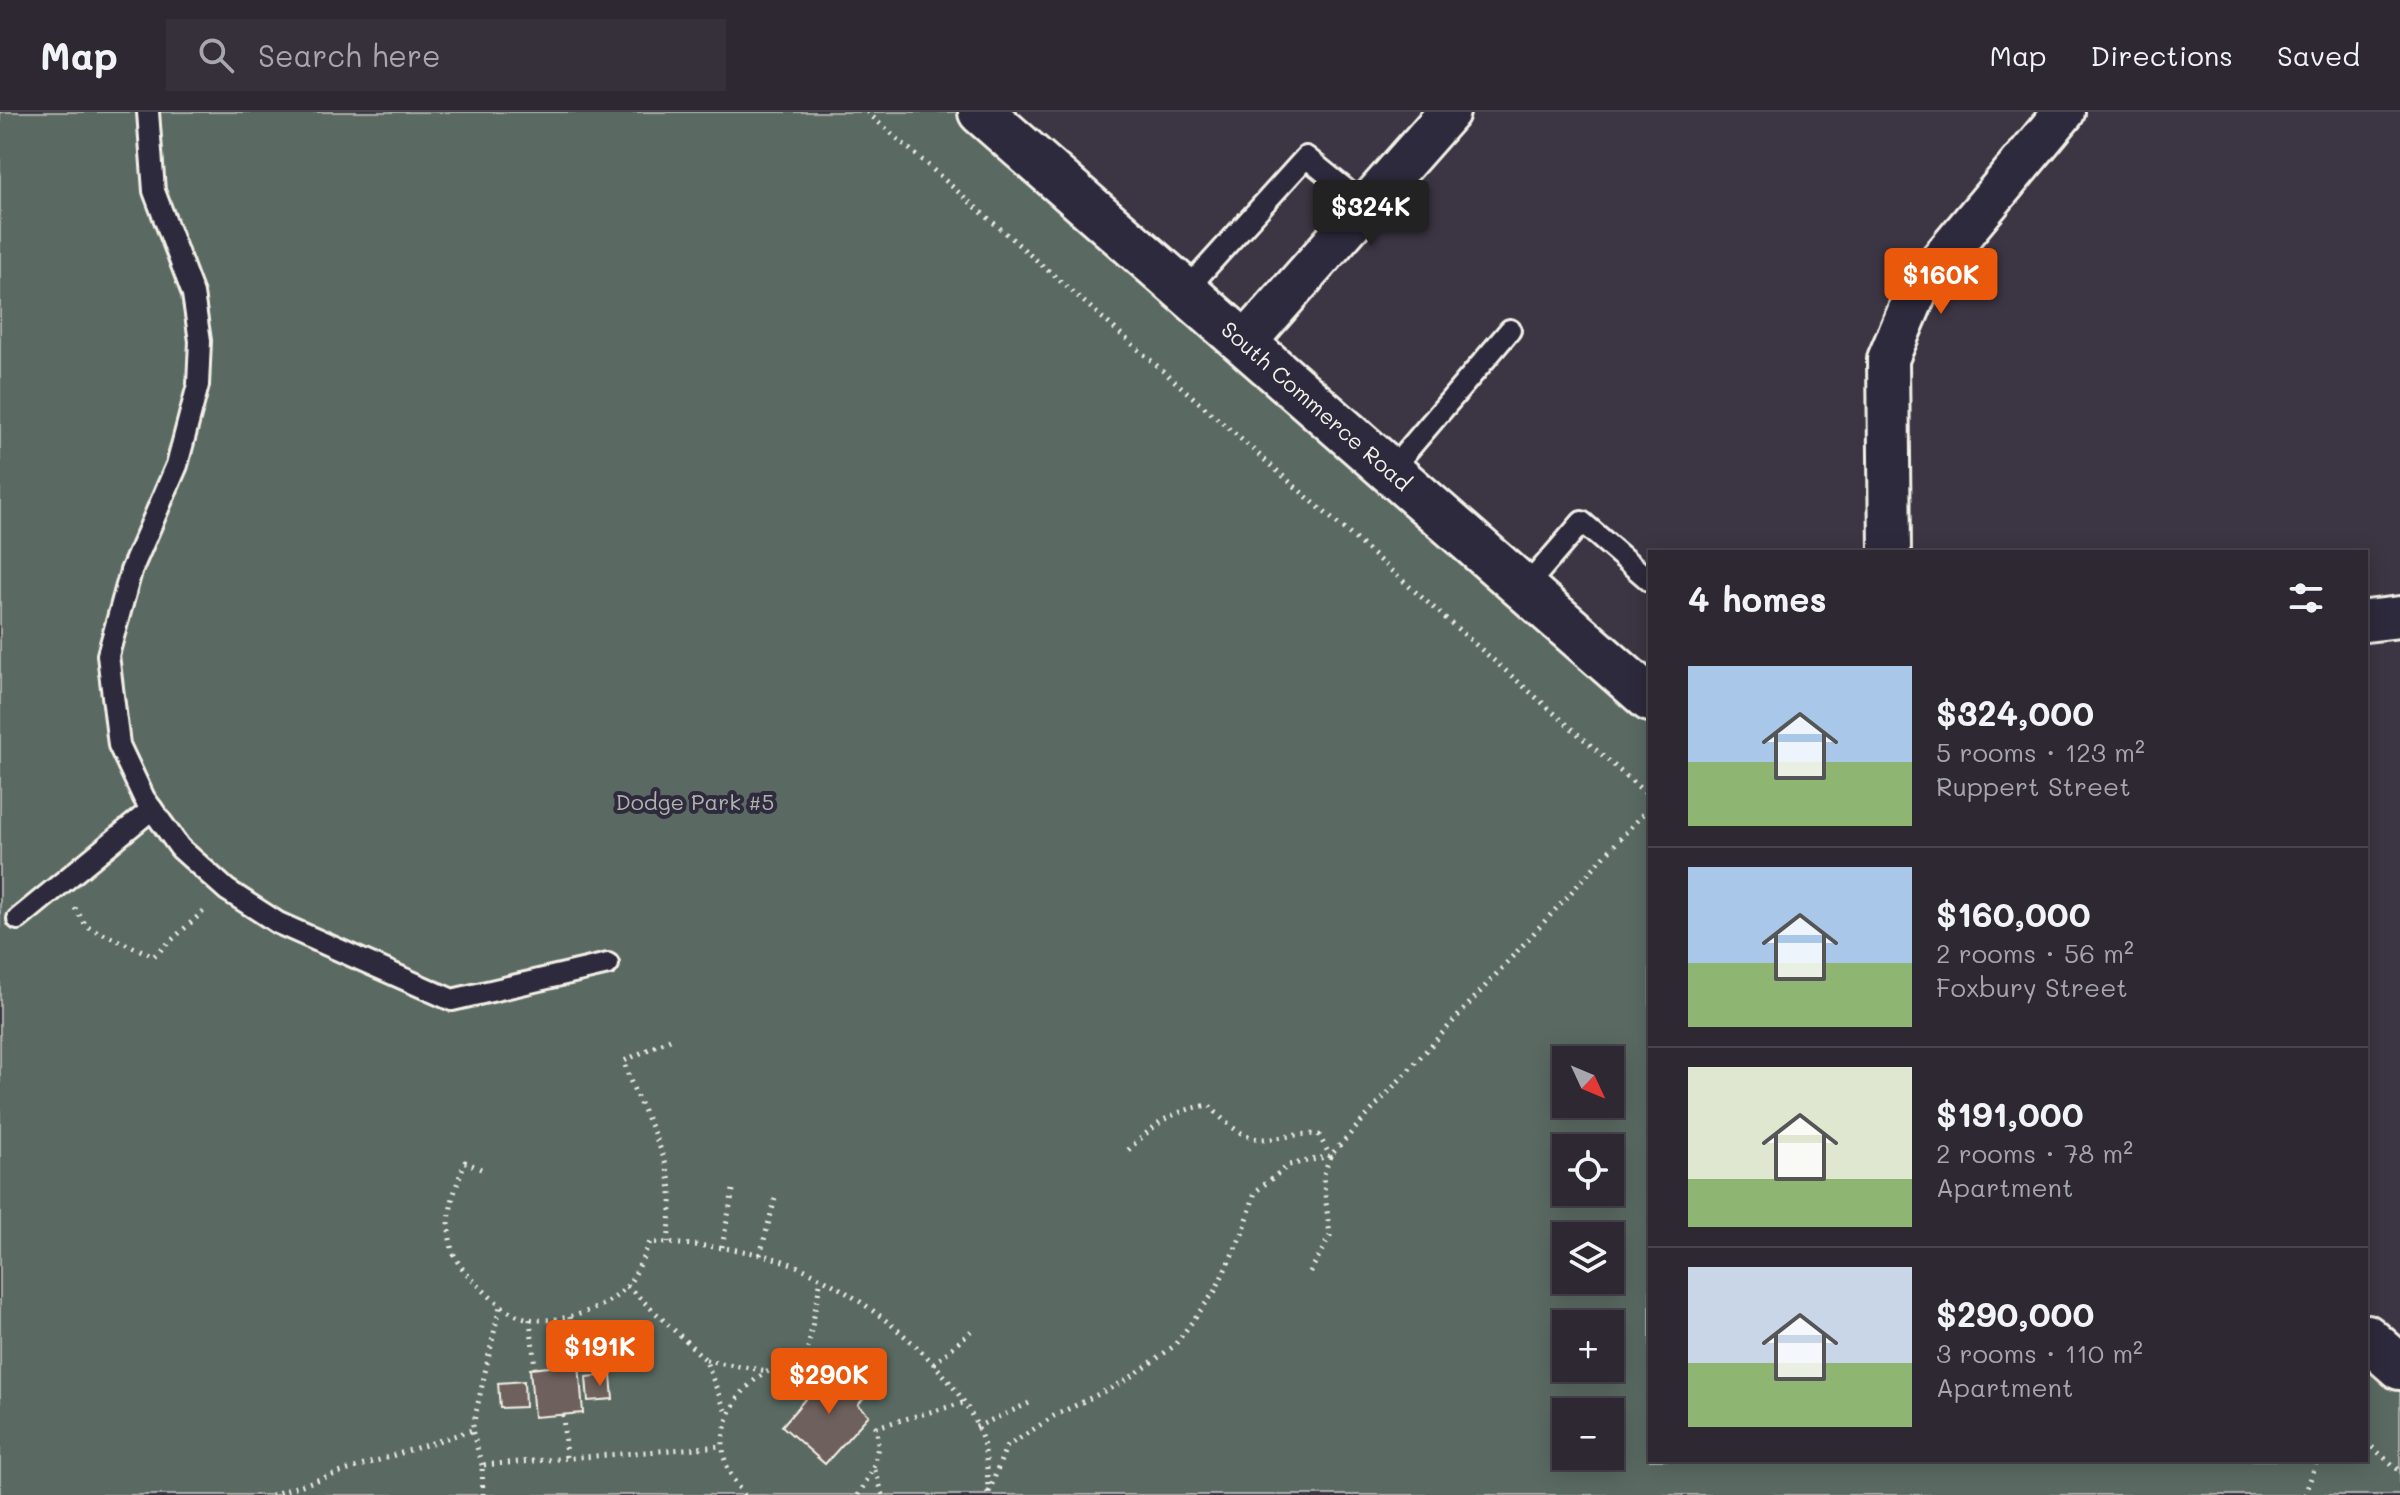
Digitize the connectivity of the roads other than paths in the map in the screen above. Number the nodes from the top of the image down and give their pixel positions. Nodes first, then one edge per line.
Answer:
1 (148, 112) edge
2 (981, 112) edge
3 (1449, 112) edge
4 (2064, 112) edge
5 (1366, 206) junction
6 (1186, 290) junction
7 (1510, 330) dead end
8 (1246, 342) junction
9 (1391, 470) junction
10 (1890, 550) edge
11 (1648, 579) edge
12 (1525, 588) junction
13 (2400, 617) edge
14 (2368, 621) edge
15 (1648, 697) edge
16 (152, 809) junction
17 (18, 919) dead end
18 (608, 964) dead end
19 (2368, 1339) edge
20 (2400, 1367) edge

1 - 16 lane
2 - 6 street, South Commerce Road
3 - 5 street
4 - 10 street
5 - 6 lane
5 - 8 street
6 - 8 street, South Commerce Road
7 - 9 lane
8 - 9 street, South Commerce Road
9 - 12 street, South Commerce Road
11 - 12 lane
12 - 15 street, South Commerce Road
13 - 14 street
16 - 17 lane
16 - 18 lane
19 - 20 street

